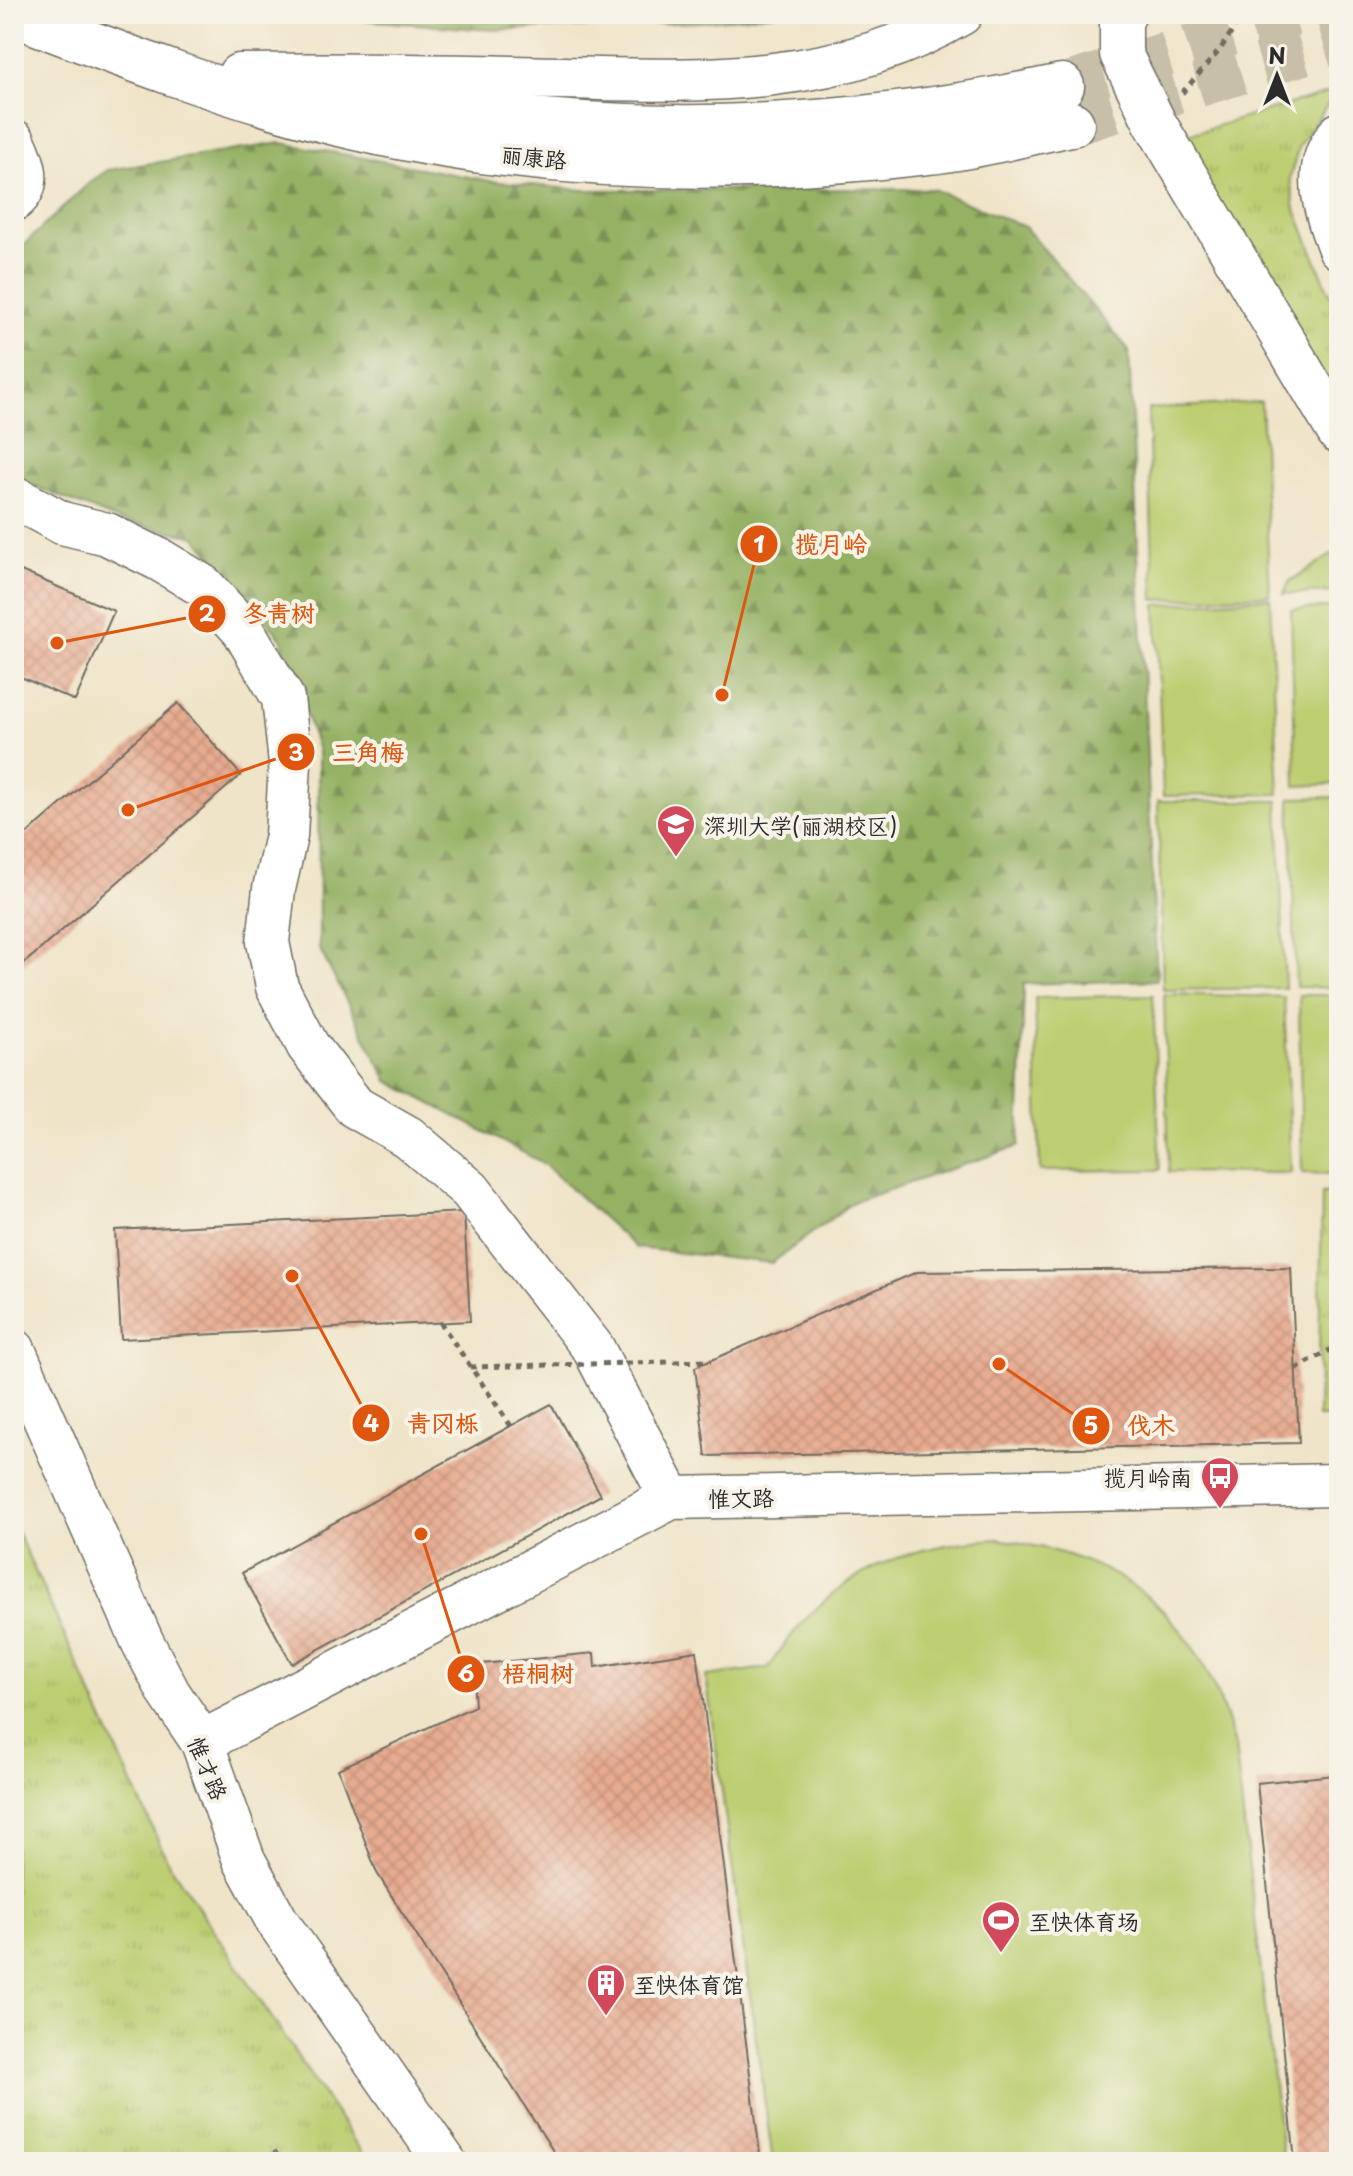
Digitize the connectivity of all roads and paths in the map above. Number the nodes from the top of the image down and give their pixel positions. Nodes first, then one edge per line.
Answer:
1 (14, 14) edge
2 (62, 14) edge
3 (961, 14) edge
4 (1125, 14) edge
5 (1244, 14) edge
6 (239, 75) junction
7 (1155, 123) junction
8 (1339, 134) edge
9 (14, 141) edge
10 (14, 200) edge
11 (1339, 248) edge
12 (1339, 433) edge
13 (14, 497) edge
14 (440, 1322) dead end
15 (1339, 1345) edge
16 (14, 1350) edge
17 (711, 1361) dead end
18 (470, 1367) junction
19 (1296, 1369) dead end
20 (511, 1426) dead end
21 (1339, 1485) edge
22 (671, 1498) junction
23 (202, 1742) junction
24 (445, 2162) edge

1 - 6 street, 丽康路
2 - 6 street, 丽康路
3 - 6 street
4 - 7 street
5 - 7 path
7 - 12 street
8 - 11 street
9 - 10 street
13 - 22 street
14 - 18 path
15 - 19 path
16 - 23 street, 惟才路
17 - 18 path, bridge
18 - 20 path
21 - 22 street, 惟文路
22 - 23 street, 惟文路
23 - 24 street, 惟才路

